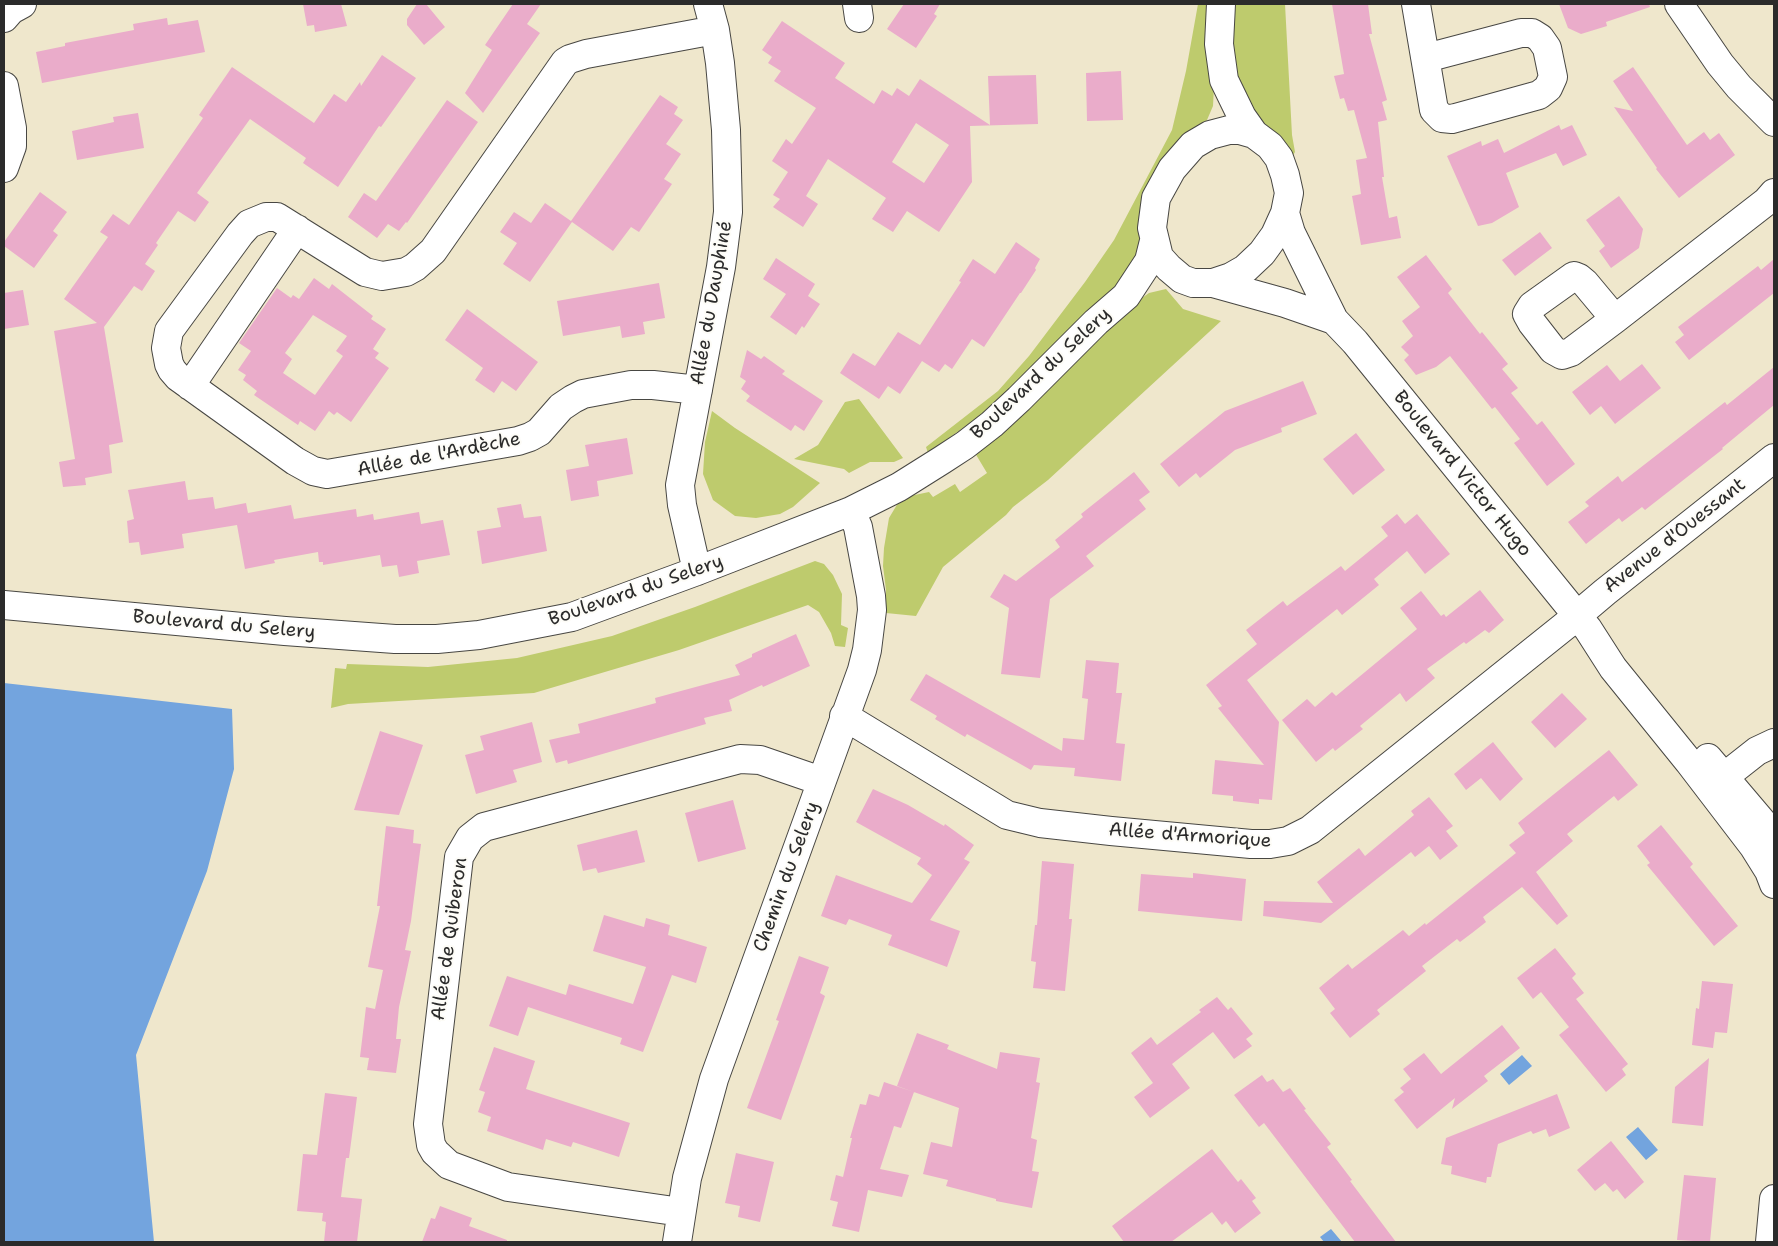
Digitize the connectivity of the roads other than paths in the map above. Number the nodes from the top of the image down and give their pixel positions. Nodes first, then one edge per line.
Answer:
1 (22, 4) edge
2 (708, 4) edge
3 (1221, 4) edge
4 (1416, 4) edge
5 (1679, 4) edge
6 (4, 18) edge
7 (715, 30) junction
8 (1426, 58) junction
9 (1224, 80) junction
10 (4, 86) edge
11 (1774, 122) edge
12 (1210, 134) junction
13 (1254, 134) junction
14 (4, 168) edge
15 (1774, 193) edge
16 (1285, 213) junction
17 (298, 229) junction
18 (1154, 241) junction
19 (1182, 279) junction
20 (1213, 283) junction
21 (1126, 296) junction
22 (1615, 319) dead end
23 (1334, 320) junction
24 (190, 386) junction
25 (698, 390) junction
26 (1774, 458) edge
27 (851, 511) junction
28 (697, 571) junction
29 (4, 605) edge
30 (1582, 622) junction
31 (844, 716) junction
32 (1774, 730) edge
33 (1765, 747) edge
34 (821, 781) junction
35 (1717, 783) junction
36 (1774, 841) edge
37 (1774, 884) edge
38 (1774, 1198) edge
39 (681, 1212) junction
40 (677, 1242) edge
41 (1770, 1242) edge

1 - 6 street
2 - 7 street, Allée du Dauphiné
3 - 9 street
4 - 8 street
5 - 11 street
7 - 17 street, Allée de l'Ardèche
7 - 25 street, Allée du Dauphiné
8 - 8 street
9 - 12 street
9 - 13 street
10 - 14 street
12 - 13 street
12 - 18 street
13 - 16 street
15 - 22 street
16 - 20 street
16 - 23 street, Boulevard Victor Hugo
17 - 24 street
17 - 24 street, Allée de l'Ardèche
18 - 19 street
18 - 21 street, Boulevard du Selery
19 - 20 street
19 - 21 street, Boulevard du Selery
20 - 23 street, Boulevard Victor Hugo
21 - 27 street, Boulevard du Selery
23 - 30 street, Boulevard Victor Hugo
24 - 25 street, Allée de l'Ardèche
25 - 28 street, Allée du Dauphiné
26 - 30 street, Avenue d'Ouessant
27 - 28 street, Boulevard du Selery
27 - 31 street, Chemin du Selery
28 - 29 street, Boulevard du Selery
30 - 31 street, Allée d'Armorique
30 - 35 street, Boulevard Victor Hugo
31 - 34 street, Chemin du Selery
32 - 33 street
33 - 35 street
34 - 39 street, Chemin du Selery
34 - 39 street, Allée de Quiberon
35 - 36 street, Boulevard Victor Hugo
35 - 37 street, Boulevard Victor Hugo
38 - 41 street
39 - 40 street, Chemin du Selery

